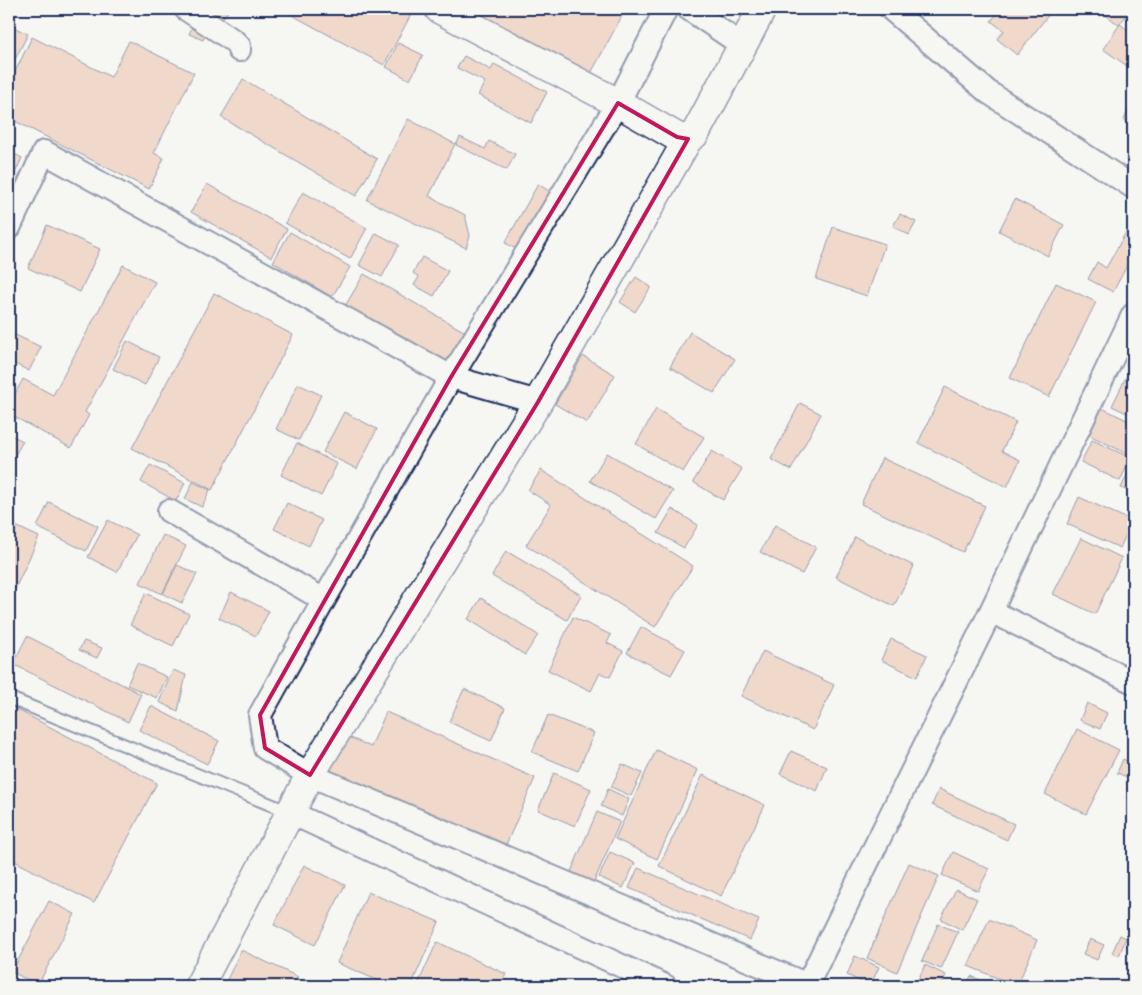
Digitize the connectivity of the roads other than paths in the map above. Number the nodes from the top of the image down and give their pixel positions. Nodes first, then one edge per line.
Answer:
1 (186, 9) edge
2 (439, 9) edge
3 (666, 9) edge
4 (689, 9) edge
5 (762, 9) edge
6 (891, 9) edge
7 (742, 45) junction
8 (239, 50) dead end
9 (618, 103) junction
10 (688, 139) junction
11 (1133, 187) edge
12 (9, 228) edge
13 (1133, 315) edge
14 (451, 377) junction
15 (538, 402) junction
16 (169, 511) dead end
17 (324, 600) junction
18 (991, 611) junction
19 (1133, 682) edge
20 (9, 698) edge
21 (310, 774) junction
22 (289, 812) junction
23 (199, 986) edge
24 (665, 986) edge
25 (808, 986) edge

1 - 8 street
2 - 9 street
3 - 9 street
4 - 7 street
5 - 7 street
6 - 11 street
7 - 10 street
9 - 10 street
9 - 14 street
10 - 15 street
12 - 14 street
13 - 18 street
14 - 15 street
14 - 17 street
15 - 21 street
16 - 17 street
17 - 21 street
18 - 19 street
18 - 25 street
20 - 22 lane
21 - 22 street
21 - 25 street
22 - 23 street
22 - 24 street

